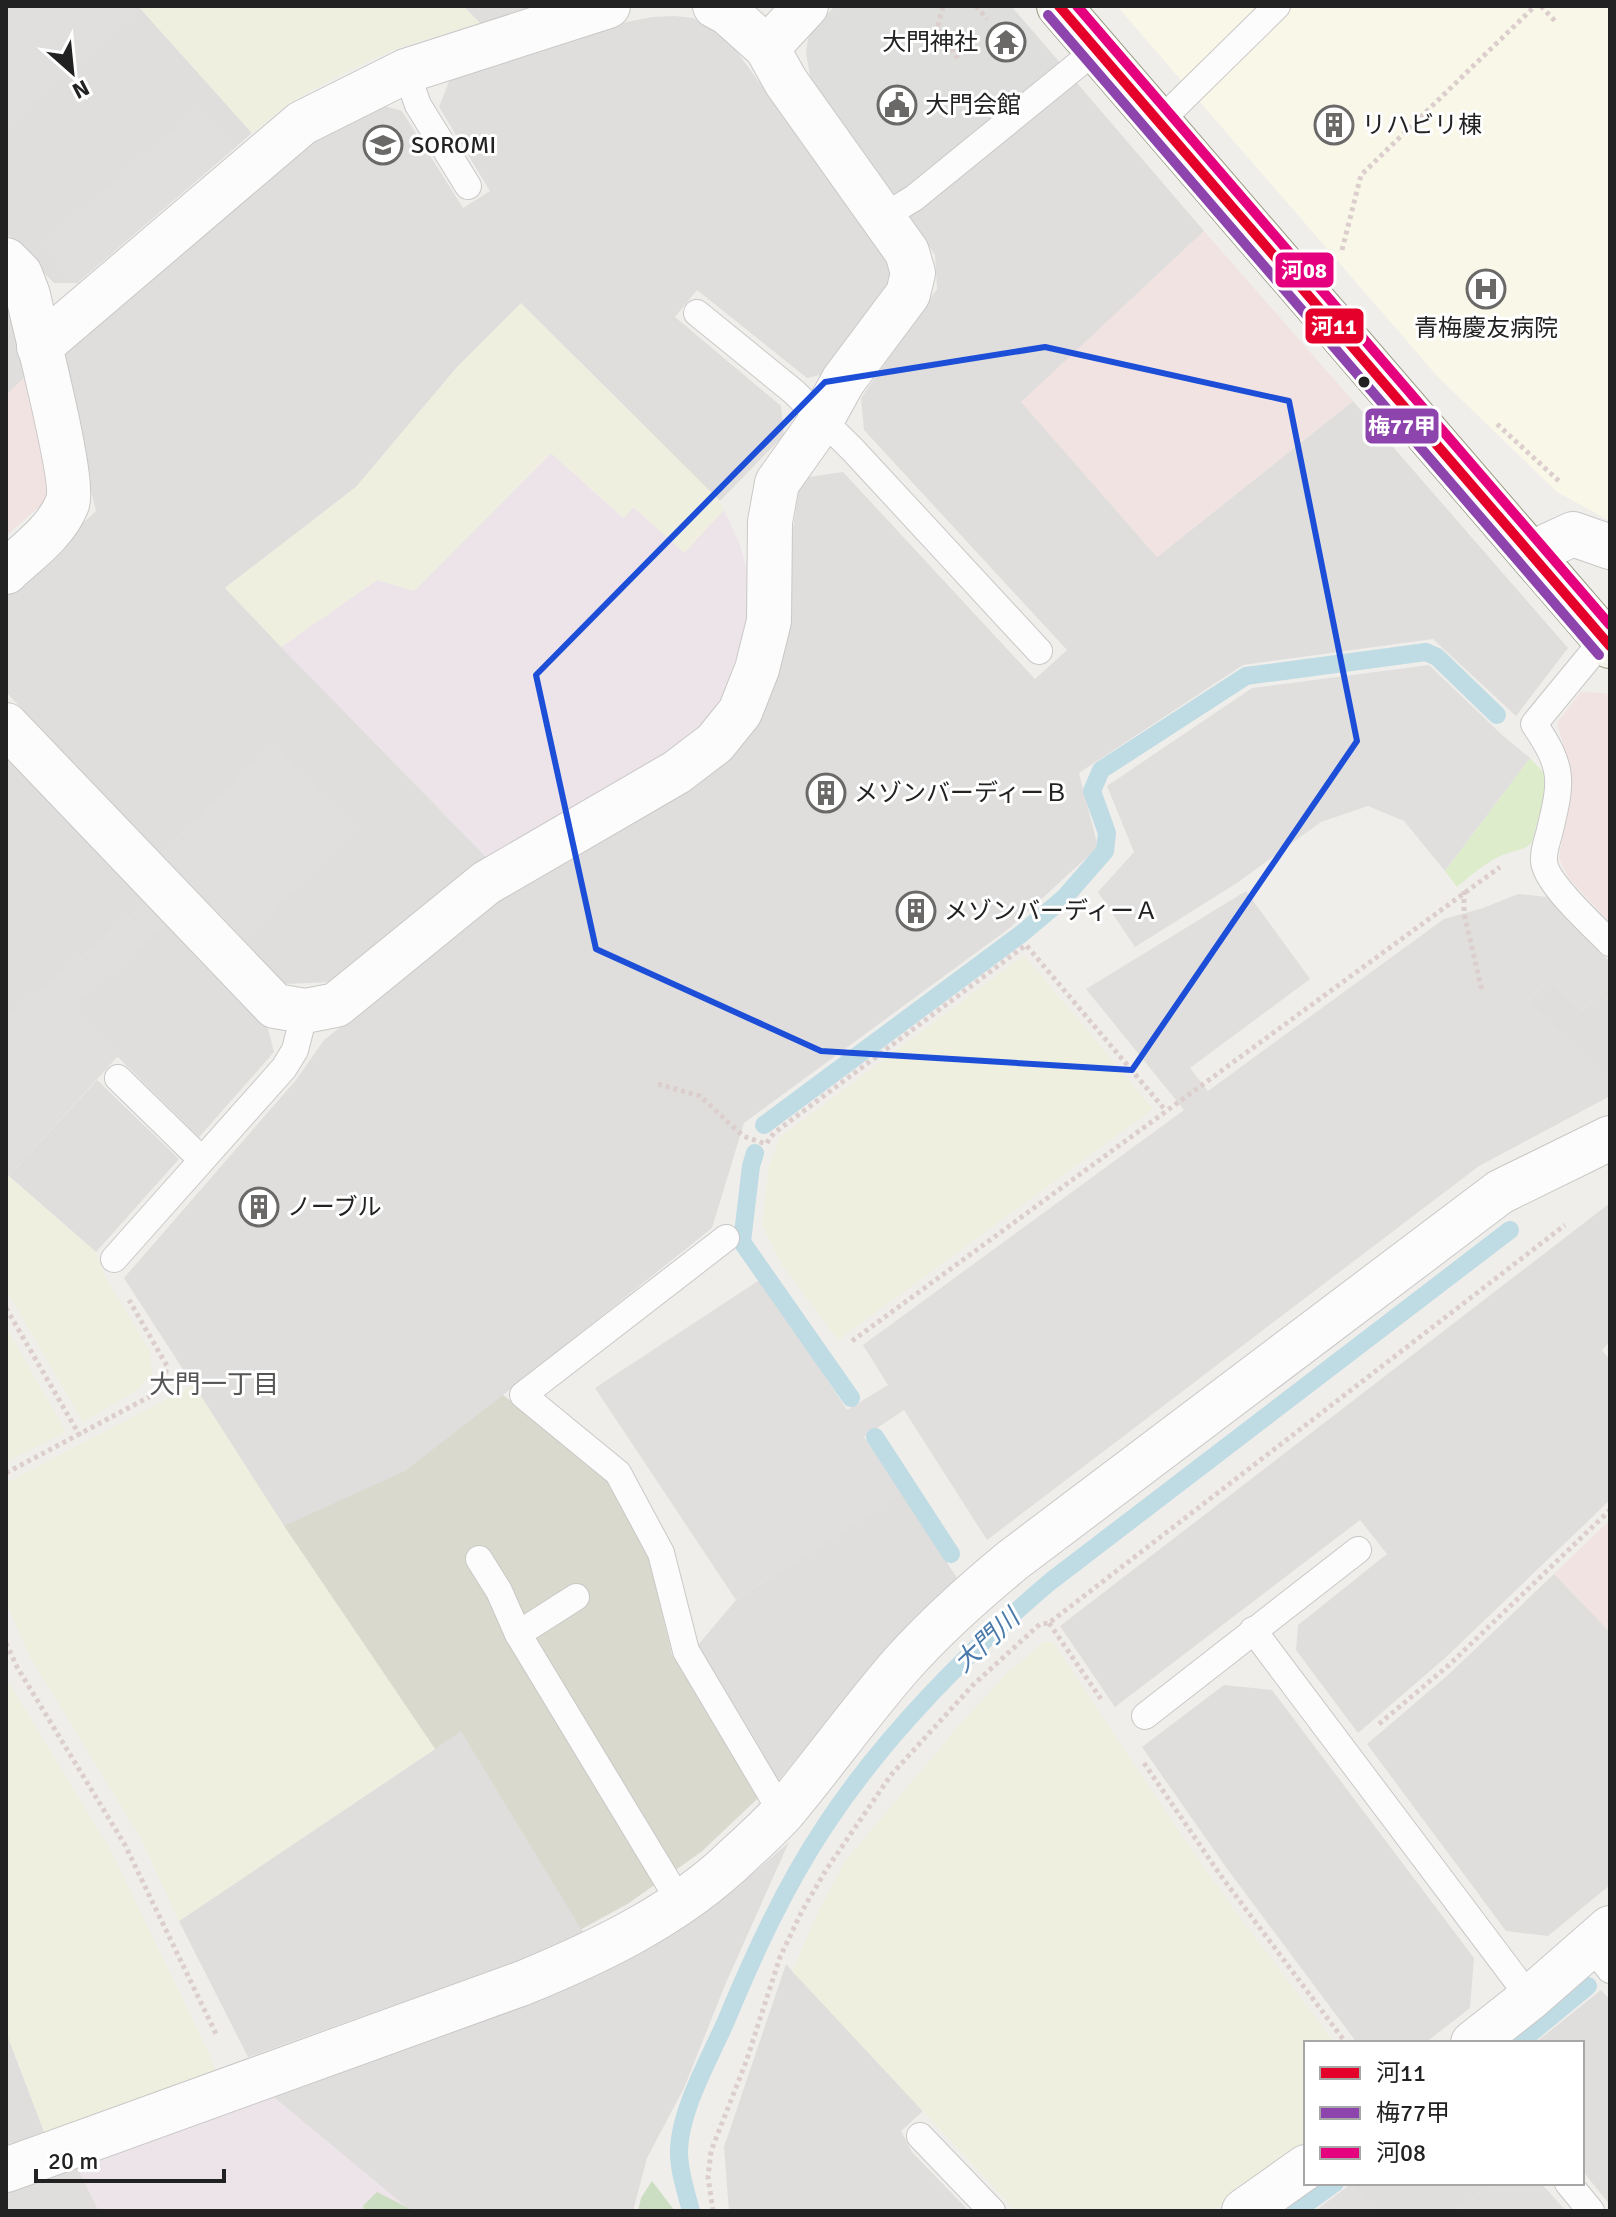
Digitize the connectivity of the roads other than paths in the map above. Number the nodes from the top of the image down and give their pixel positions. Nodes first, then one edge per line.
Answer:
1 (608, 6) edge
2 (715, 6) edge
3 (806, 6) edge
4 (1059, 6) edge
5 (1277, 6) edge
6 (767, 48) junction
7 (1096, 50) junction
8 (406, 71) junction
9 (1159, 122) junction
10 (468, 186) dead end
11 (883, 217) junction
12 (6, 260) edge
13 (697, 313) dead end
14 (39, 347) junction
15 (821, 421) junction
16 (1610, 547) edge
17 (1532, 553) junction
18 (6, 572) edge
19 (1607, 643) edge
20 (1039, 651) dead end
21 (6, 725) edge
22 (1610, 943) edge
23 (305, 1011) junction
24 (118, 1078) dead end
25 (1610, 1138) edge
26 (202, 1160) junction
27 (726, 1238) dead end
28 (114, 1259) road end
29 (1358, 1550) dead end
30 (479, 1559) dead end
31 (576, 1597) dead end
32 (1253, 1630) junction
33 (518, 1634) junction
34 (1145, 1716) dead end
35 (782, 1813) junction
36 (680, 1902) junction
37 (1604, 1948) edge
38 (1530, 1998) junction
39 (1476, 2041) edge
40 (920, 2136) dead end
41 (1304, 2168) edge
42 (6, 2170) edge
43 (1570, 2185) edge
44 (992, 2211) edge
45 (1244, 2211) edge
46 (1591, 2211) edge

1 - 8 street
2 - 6 street
3 - 6 street
4 - 7 main road
5 - 9 lane
6 - 11 street
7 - 9 main road
7 - 11 lane
8 - 10 lane
8 - 14 street
9 - 17 main road
11 - 15 street
12 - 14 street
13 - 15 lane
14 - 18 street
15 - 20 lane
15 - 23 street
16 - 17 street
17 - 19 main road
19 - 22 lane
21 - 23 street
23 - 26 lane
24 - 26 lane
25 - 35 street
26 - 28 lane
27 - 35 lane
29 - 32 lane
30 - 33 lane
31 - 33 lane
32 - 34 lane
32 - 38 lane
33 - 36 lane
35 - 36 street
36 - 42 street
37 - 38 street
38 - 39 street
40 - 44 lane
41 - 45 street
43 - 46 lane

